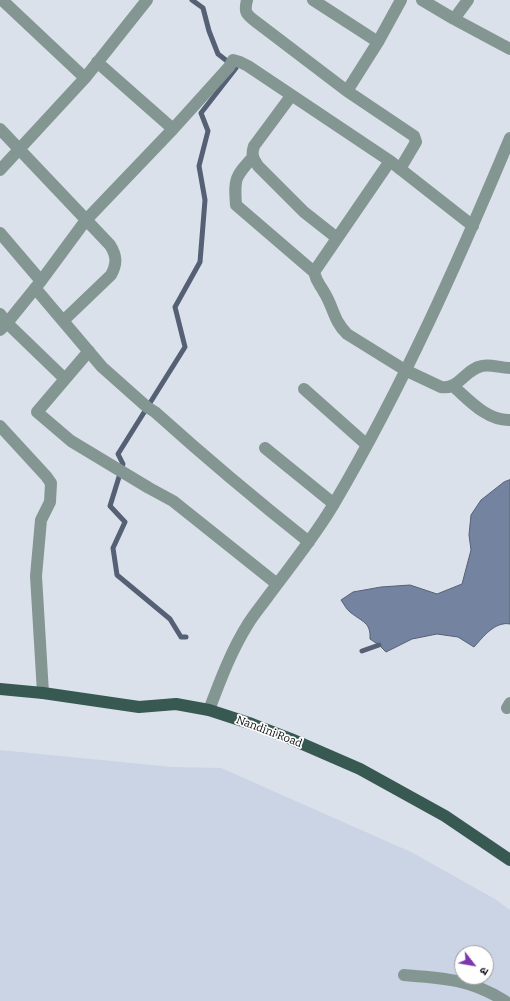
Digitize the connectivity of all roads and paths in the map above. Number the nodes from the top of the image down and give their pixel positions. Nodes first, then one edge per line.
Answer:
1 (2, 0) edge
2 (147, 0) edge
3 (247, 0) edge
4 (312, 0) edge
5 (401, 0) edge
6 (422, 0) edge
7 (468, 0) edge
8 (454, 19) junction
9 (378, 42) junction
10 (510, 48) edge
11 (97, 62) junction
12 (85, 78) junction
13 (347, 91) junction
14 (291, 96) junction
15 (0, 129) edge
16 (173, 129) junction
17 (510, 138) edge
18 (20, 150) junction
19 (253, 157) junction
20 (390, 162) junction
21 (400, 169) junction
22 (0, 170) edge
23 (86, 220) junction
24 (473, 226) junction
25 (0, 233) edge
26 (337, 238) junction
27 (314, 272) junction
28 (38, 284) junction
29 (63, 321) junction
30 (2, 322) edge
31 (89, 351) junction
32 (510, 368) edge
33 (405, 370) junction
34 (65, 379) junction
35 (453, 386) junction
36 (304, 389) dead end
37 (510, 420) edge
38 (0, 426) edge
39 (367, 445) junction
40 (265, 448) dead end
41 (334, 504) junction
42 (310, 542) junction
43 (277, 584) junction
44 (0, 689) edge
45 (44, 693) junction
46 (209, 710) junction
47 (510, 860) edge
48 (404, 975) dead end
49 (505, 1001) edge

1 - 12 street
2 - 11 street
3 - 13 street
4 - 9 street
5 - 9 street
6 - 8 street
7 - 8 street
8 - 10 street
9 - 13 street
11 - 12 street
11 - 16 street
12 - 18 street
13 - 21 street
14 - 16 street
14 - 19 street
14 - 20 street
15 - 18 street
16 - 23 street
17 - 24 street
18 - 22 street
18 - 23 street
19 - 26 street
19 - 27 street
20 - 21 street
20 - 26 street
21 - 24 street
23 - 28 street
23 - 29 street
24 - 33 street
25 - 28 street
26 - 27 street
27 - 33 street
28 - 29 street
28 - 30 street
29 - 31 street
30 - 34 street
31 - 34 street
31 - 42 street
32 - 35 street
33 - 35 street
33 - 39 street
34 - 43 street
35 - 37 street
36 - 39 street
38 - 45 street
39 - 41 street
40 - 41 street
41 - 42 street
42 - 43 street
43 - 46 street
44 - 45 main road, Nandini Road
45 - 46 main road, Nandini Road
46 - 47 main road, Nandini Road
48 - 49 street

